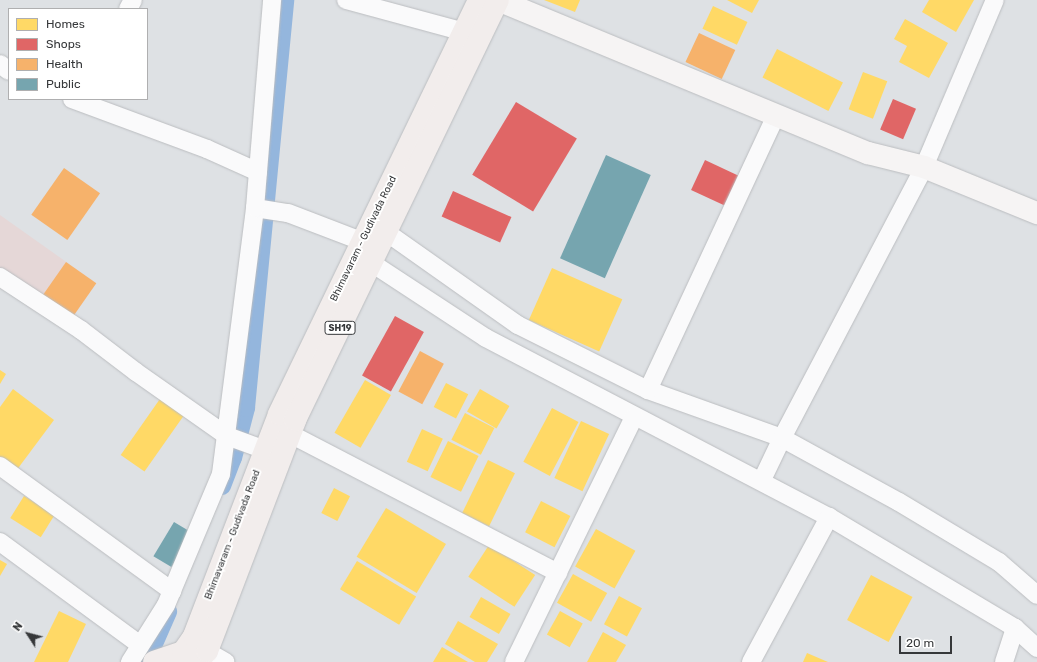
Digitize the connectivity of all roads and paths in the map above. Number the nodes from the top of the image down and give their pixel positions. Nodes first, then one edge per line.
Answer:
1 (272, 0) edge
2 (346, 0) edge
3 (480, 0) edge
4 (498, 0) edge
5 (995, 0) edge
6 (473, 33) junction
7 (0, 64) edge
8 (8, 70) edge
9 (78, 100) edge
10 (776, 116) junction
11 (924, 167) junction
12 (258, 172) junction
13 (255, 208) junction
14 (1037, 212) edge
15 (371, 248) junction
16 (0, 277) edge
17 (648, 390) junction
18 (634, 417) junction
19 (290, 434) junction
20 (230, 437) junction
21 (782, 438) junction
22 (262, 449) junction
23 (0, 466) edge
24 (762, 480) junction
25 (829, 517) junction
26 (0, 542) edge
27 (558, 573) junction
28 (172, 591) junction
29 (1037, 595) edge
30 (1015, 628) junction
31 (140, 645) junction
32 (1037, 648) edge
33 (194, 652) edge
34 (130, 662) edge
35 (154, 662) edge
36 (226, 662) edge
37 (514, 662) edge
38 (751, 662) edge
39 (1004, 662) edge

1 - 12 street
2 - 6 street
3 - 6 main road, Bhimavaram - Gudivada Road / SH19
4 - 6 main road, Bhimavaram - Gudivada Road / SH19
4 - 10 main road
5 - 11 street
6 - 15 main road, Bhimavaram - Gudivada Road / SH19
7 - 8 street
9 - 12 street
10 - 11 main road
10 - 17 street
11 - 14 main road
11 - 21 street
12 - 13 street
13 - 15 street
13 - 20 street
15 - 17 street
15 - 18 street
15 - 19 main road, Bhimavaram - Gudivada Road / SH19
15 - 22 main road, Bhimavaram - Gudivada Road / SH19
16 - 20 street
17 - 21 street
18 - 24 street
18 - 27 street
19 - 27 street
19 - 33 main road, Bhimavaram - Gudivada Road / SH19
20 - 22 street
20 - 28 street
21 - 24 street
21 - 29 street
22 - 33 main road, Bhimavaram - Gudivada Road / SH19
23 - 28 street
24 - 25 street
25 - 30 street
25 - 38 street
26 - 31 street
27 - 37 street
28 - 31 street
30 - 32 street
30 - 39 street
31 - 34 street
33 - 35 main road
33 - 36 street

